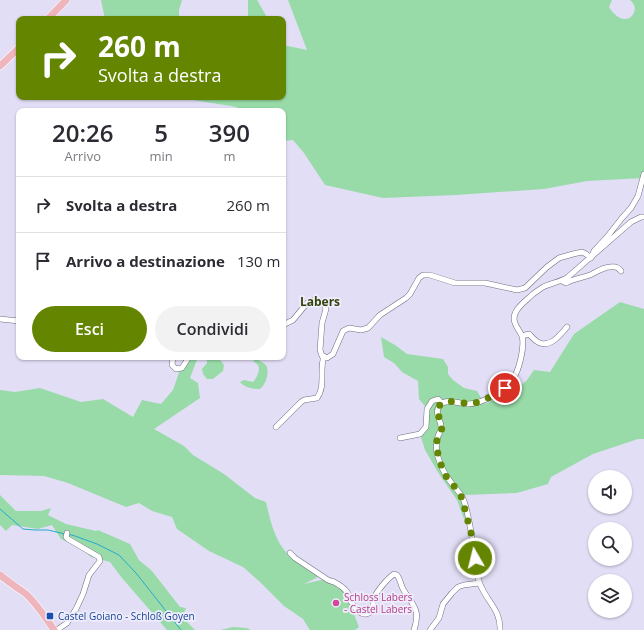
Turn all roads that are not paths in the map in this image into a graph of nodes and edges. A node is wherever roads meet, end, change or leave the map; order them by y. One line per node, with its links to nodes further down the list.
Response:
1 (66, 0): 2 (main road)
2 (51, 16)
3 (16, 51): 4 (main road)
4 (0, 66)
5 (644, 174): 7 (street)
6 (644, 217): 7 (street)
7 (591, 258): 9 (street); 15 (street)
8 (621, 272): 9 (street)
9 (562, 281): 14 (street)
10 (0, 319): 11 (street)
11 (16, 321)
12 (286, 324): 15 (street)
13 (567, 327): 14 (street)
14 (522, 336): 18 (street)
15 (324, 356): 19 (street)
16 (173, 360): 17 (street)
17 (186, 360)
18 (442, 403): 20 (street); 24 (street)
19 (276, 427)
20 (400, 438)
21 (66, 534): 27 (street)
22 (290, 553): 28 (street)
23 (0, 575): 26 (main road)
24 (480, 583): 25 (street); 31 (street)
25 (442, 609): 29 (street); 30 (street)
26 (54, 630)
27 (57, 630)
28 (414, 630)
29 (426, 630)
30 (430, 630)
31 (500, 630)

